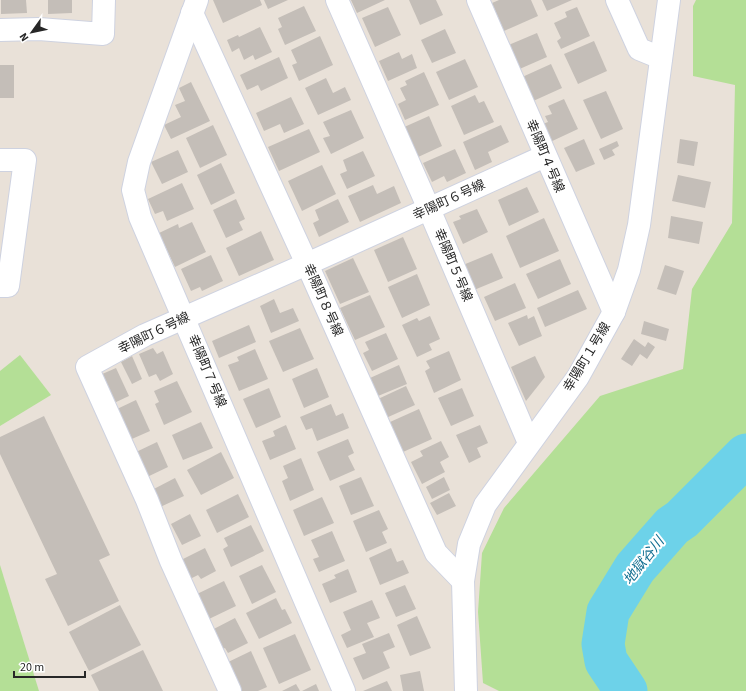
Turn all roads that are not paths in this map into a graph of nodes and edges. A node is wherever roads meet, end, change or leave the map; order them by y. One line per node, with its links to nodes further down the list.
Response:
1 (104, 0): 7 (street)
2 (337, 0): 11 (street, 幸陽町５号線)
3 (478, 0): 9 (street, 幸陽町４号線)
4 (617, 0): 8 (street)
5 (669, 0): 8 (street, 幸陽町１号線)
6 (194, 7): 12 (street, 幸陽町８号線); 15 (street, 幸陽町７号線)
7 (0, 30)
8 (661, 58): 14 (street, 幸陽町１号線)
9 (545, 156): 11 (street, 幸陽町６号線); 14 (street, 幸陽町４号線)
10 (0, 160): 13 (street)
11 (429, 209): 12 (street, 幸陽町６号線); 16 (street, 幸陽町５号線)
12 (307, 264): 15 (street, 幸陽町６号線); 17 (street, 幸陽町８号線)
13 (0, 286)
14 (614, 312): 16 (street, 幸陽町１号線)
15 (184, 317): 18 (street, 幸陽町６号線); 19 (street, 幸陽町７号線)
16 (529, 443): 17 (street, 幸陽町１号線)
17 (463, 581): 20 (street, 幸陽町１号線)
18 (230, 691)
19 (344, 691)
20 (466, 691)

